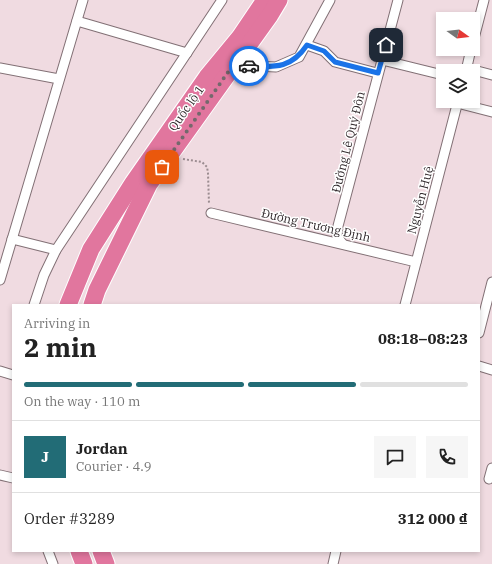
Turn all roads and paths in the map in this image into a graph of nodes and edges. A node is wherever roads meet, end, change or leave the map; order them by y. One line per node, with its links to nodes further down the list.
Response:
1 (83, 0): 9 (street)
2 (222, 0): 11 (street)
3 (265, 0): 32 (highway, Quốc lộ 1)
4 (279, 0): 13 (highway, Quốc lộ 1)
5 (330, 0): 10 (street)
6 (398, 0): 12 (street, Đường Lê Quý Đôn)
7 (484, 0): 8 (street)
8 (480, 15)
9 (77, 21): 11 (street); 19 (street)
10 (307, 45): 13 (street); 15 (street)
11 (187, 53): 27 (street)
12 (382, 60): 15 (street, Đường Lê Quý Đôn); 16 (street)
13 (233, 65): 23 (highway, Quốc lộ 1)
14 (0, 68): 19 (street)
15 (378, 73): 26 (street, Đường Lê Quý Đôn)
16 (436, 73)
17 (480, 73): 18 (street)
18 (492, 75)
19 (59, 79): 25 (street)
20 (455, 108): 28 (street, Nguyễn Huệ)
21 (478, 108): 22 (street)
22 (492, 112)
23 (168, 158): 24 (path); 33 (highway, Quốc lộ 1)
24 (211, 213): 26 (street, Đường Trương Định)
25 (12, 239): 27 (street); 29 (street)
26 (342, 243): 28 (street, Đường Trương Định)
27 (56, 250): 31 (street)
28 (416, 262): 34 (street, Nguyễn Huệ)
29 (0, 280)
30 (492, 282): 35 (street)
31 (34, 304)
32 (68, 304)
33 (92, 304)
34 (405, 304)
35 (480, 329)
36 (480, 366): 37 (street)
37 (492, 370)
38 (0, 371): 39 (street)
39 (12, 375)
40 (492, 468): 43 (street)
41 (0, 475): 42 (street)
42 (12, 478)
43 (489, 479)
44 (48, 552): 48 (street)
45 (79, 552): 49 (highway)
46 (102, 552): 50 (highway)
47 (336, 552): 51 (street)
48 (53, 564)
49 (84, 564)
50 (106, 564)
51 (332, 564)

